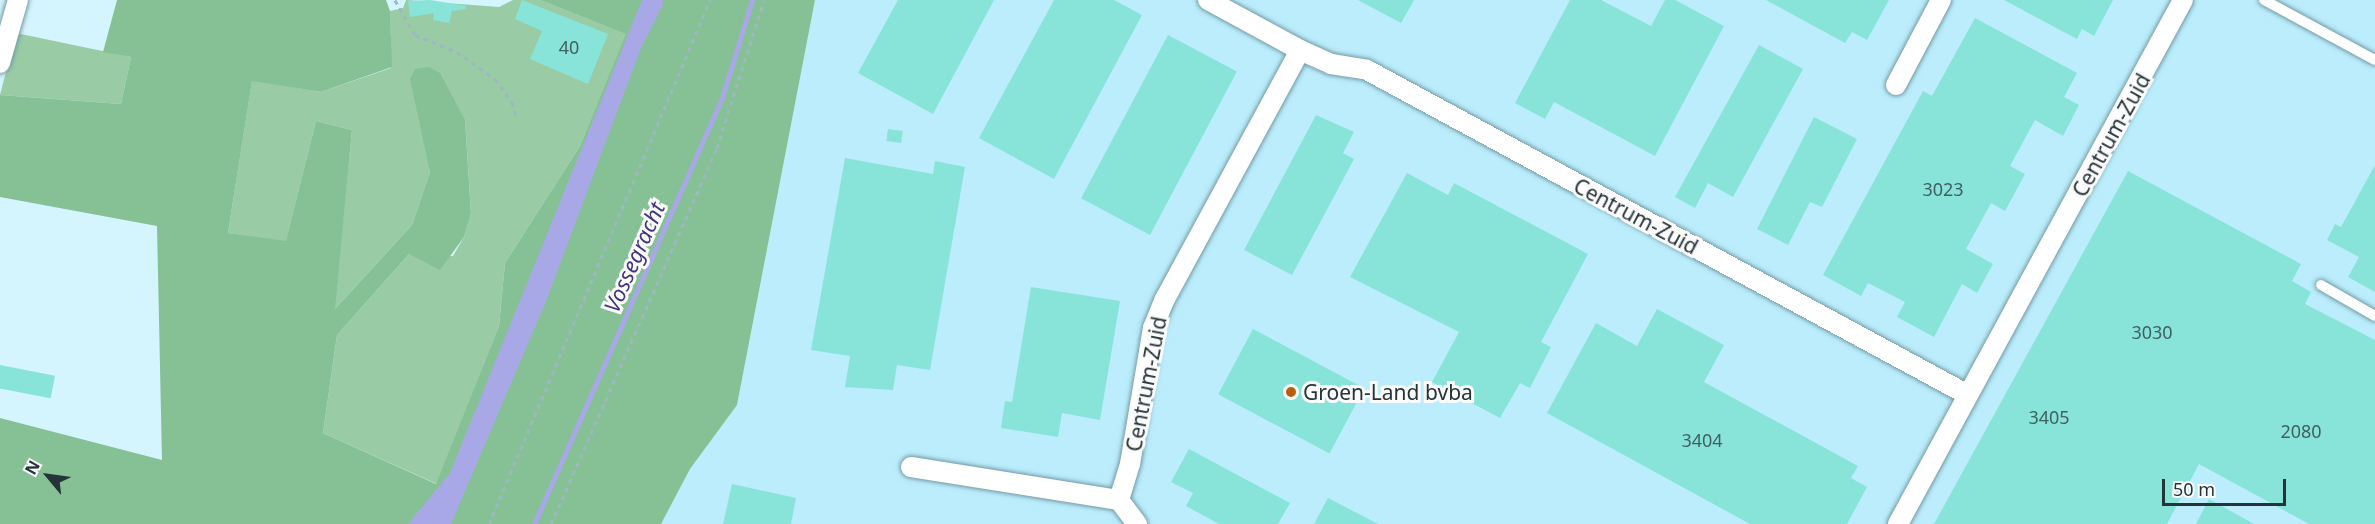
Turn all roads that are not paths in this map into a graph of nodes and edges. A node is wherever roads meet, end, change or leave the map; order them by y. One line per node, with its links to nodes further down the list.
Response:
1 (18, 0): 8 (street)
2 (1208, 0): 6 (street, Centrum-Zuid)
3 (1941, 0): 9 (street)
4 (2183, 0): 12 (street, Centrum-Zuid)
5 (2264, 0): 7 (lane)
6 (1300, 50): 12 (street, Centrum-Zuid); 14 (street, Centrum-Zuid)
7 (2375, 60)
8 (0, 63)
9 (1896, 85)
10 (2320, 285): 11 (lane)
11 (2375, 316)
12 (1968, 395): 16 (street, Centrum-Zuid)
13 (911, 468): 14 (street)
14 (1119, 500): 15 (street)
15 (1137, 524)
16 (1898, 524)

